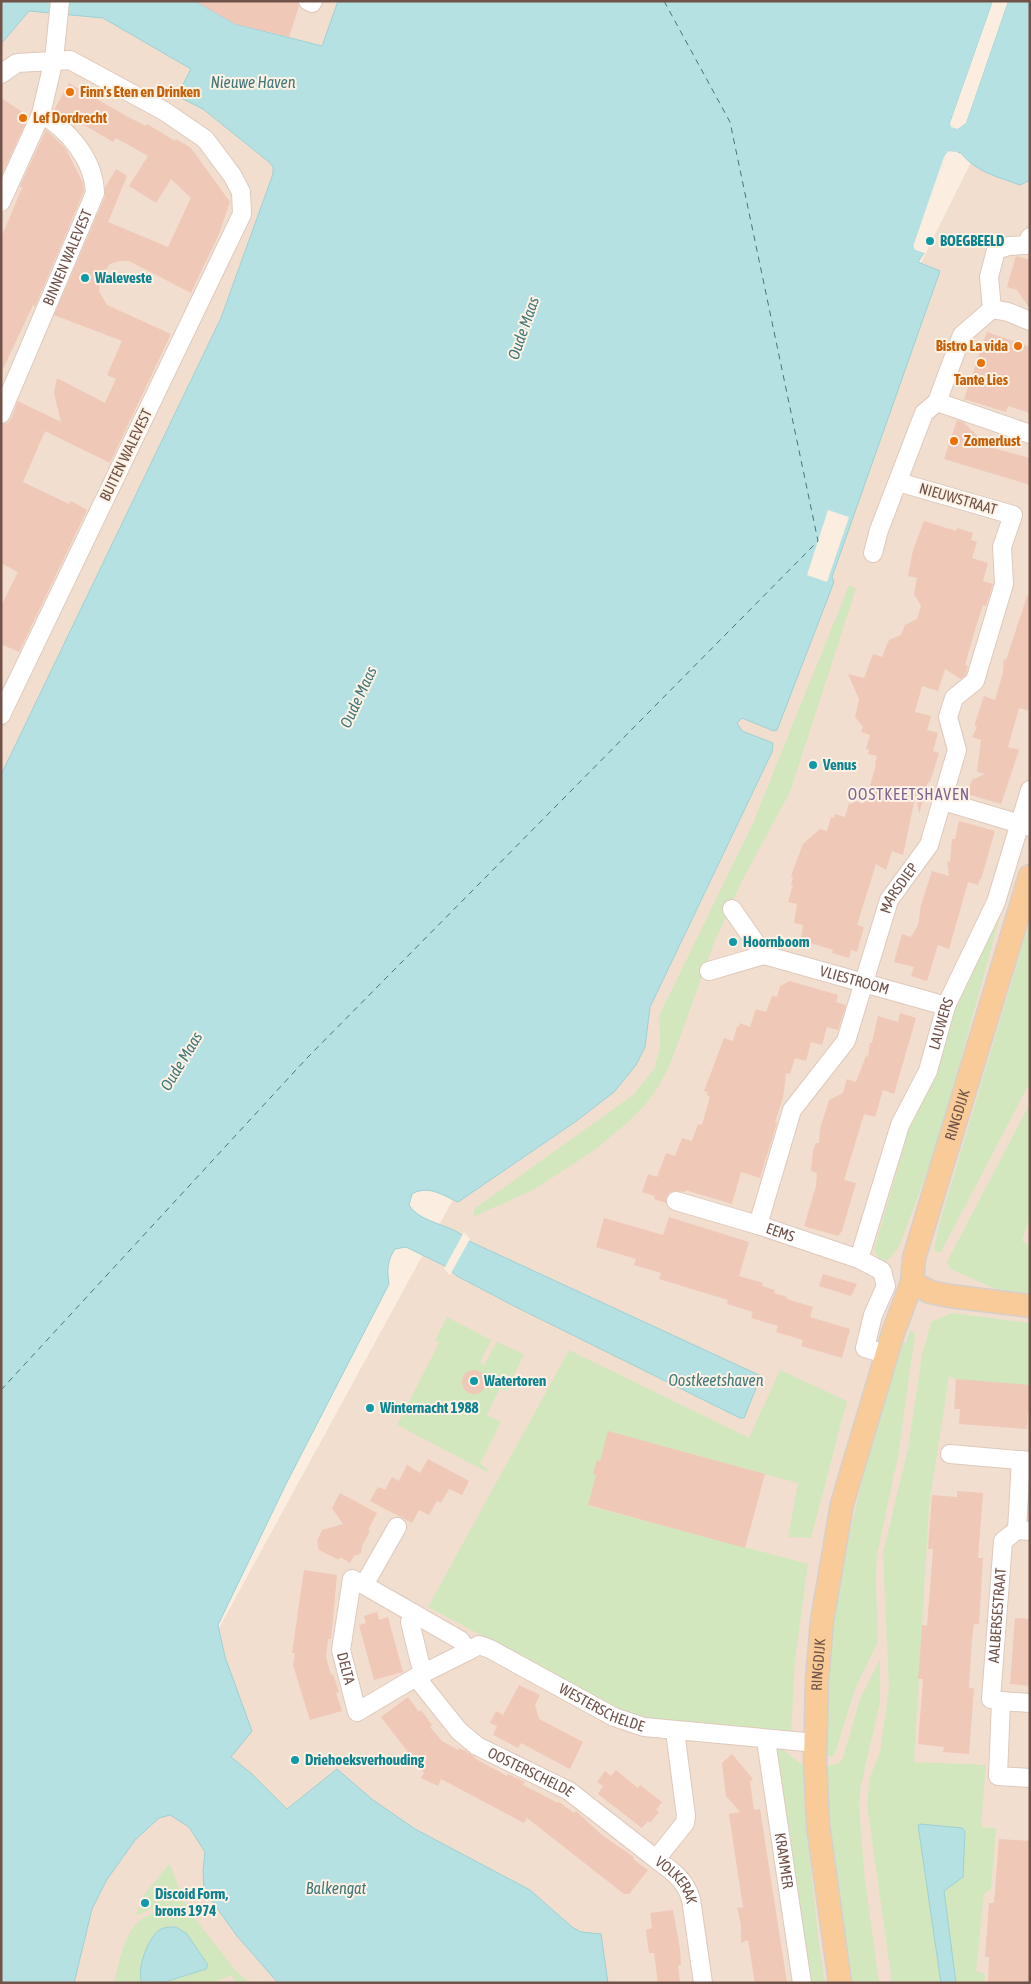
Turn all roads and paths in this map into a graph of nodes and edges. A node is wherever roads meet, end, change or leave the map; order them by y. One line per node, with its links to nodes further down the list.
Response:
1 (59, 8): 2 (street)
2 (54, 59): 3 (street); 4 (street); 15 (street, BUITEN WALEVEST)
3 (1, 74)
4 (41, 114): 5 (street); 10 (street, BINNEN WALEVEST)
5 (1, 202)
6 (1030, 237): 7 (street)
7 (992, 309): 8 (street); 9 (street)
8 (1030, 321)
9 (937, 402): 11 (street); 12 (street)
10 (1, 414)
11 (1030, 434)
12 (898, 482): 13 (street, NIEUWSTRAAT); 14 (street)
13 (1002, 547): 17 (street, MARSDIEP)
14 (873, 552)
15 (1, 715)
16 (1030, 790): 18 (street, LAUWERS)
17 (943, 801): 18 (street); 23 (street, MARSDIEP)
18 (1025, 826): 24 (street, LAUWERS)
19 (1030, 876): 28 (main road, RINGDIJK)
20 (732, 909): 21 (street)
21 (764, 955): 22 (street); 23 (street, VLIESTROOM)
22 (709, 971)
23 (864, 984): 24 (street, VLIESTROOM); 26 (street, MARSDIEP)
24 (946, 1006): 27 (street, LAUWERS)
25 (676, 1201): 26 (street, EEMS)
26 (758, 1225): 27 (street, EEMS)
27 (859, 1259): 30 (street, EEMS)
28 (912, 1282): 29 (main road); 30 (main road, RINGDIJK)
29 (1030, 1306)
30 (886, 1354): 43 (main road, RINGDIJK)
31 (950, 1454): 32 (street, AALBERSESTRAAT)
32 (1025, 1460): 34 (street, AALBERSESTRAAT)
33 (397, 1526): 35 (street)
34 (1023, 1531): 39 (street, AALBERSESTRAAT)
35 (364, 1585): 36 (street); 38 (street, DELTA)
36 (413, 1613): 37 (street); 38 (street)
37 (468, 1651): 38 (street, DELTA); 41 (street, WESTERSCHELDE)
38 (418, 1670): 45 (street, OOSTERSCHELDE)
39 (1001, 1701): 40 (street); 44 (street)
40 (1030, 1703)
41 (675, 1731): 42 (street, WESTERSCHELDE); 45 (street, VOLKERAK)
42 (766, 1740): 43 (street, WESTERSCHELDE); 47 (street, KRAMMER)
43 (816, 1743): 48 (main road, RINGDIJK)
44 (1030, 1778)
45 (656, 1858): 46 (street, VOLKERAK)
46 (703, 1983)
47 (802, 1983)
48 (840, 1983)

